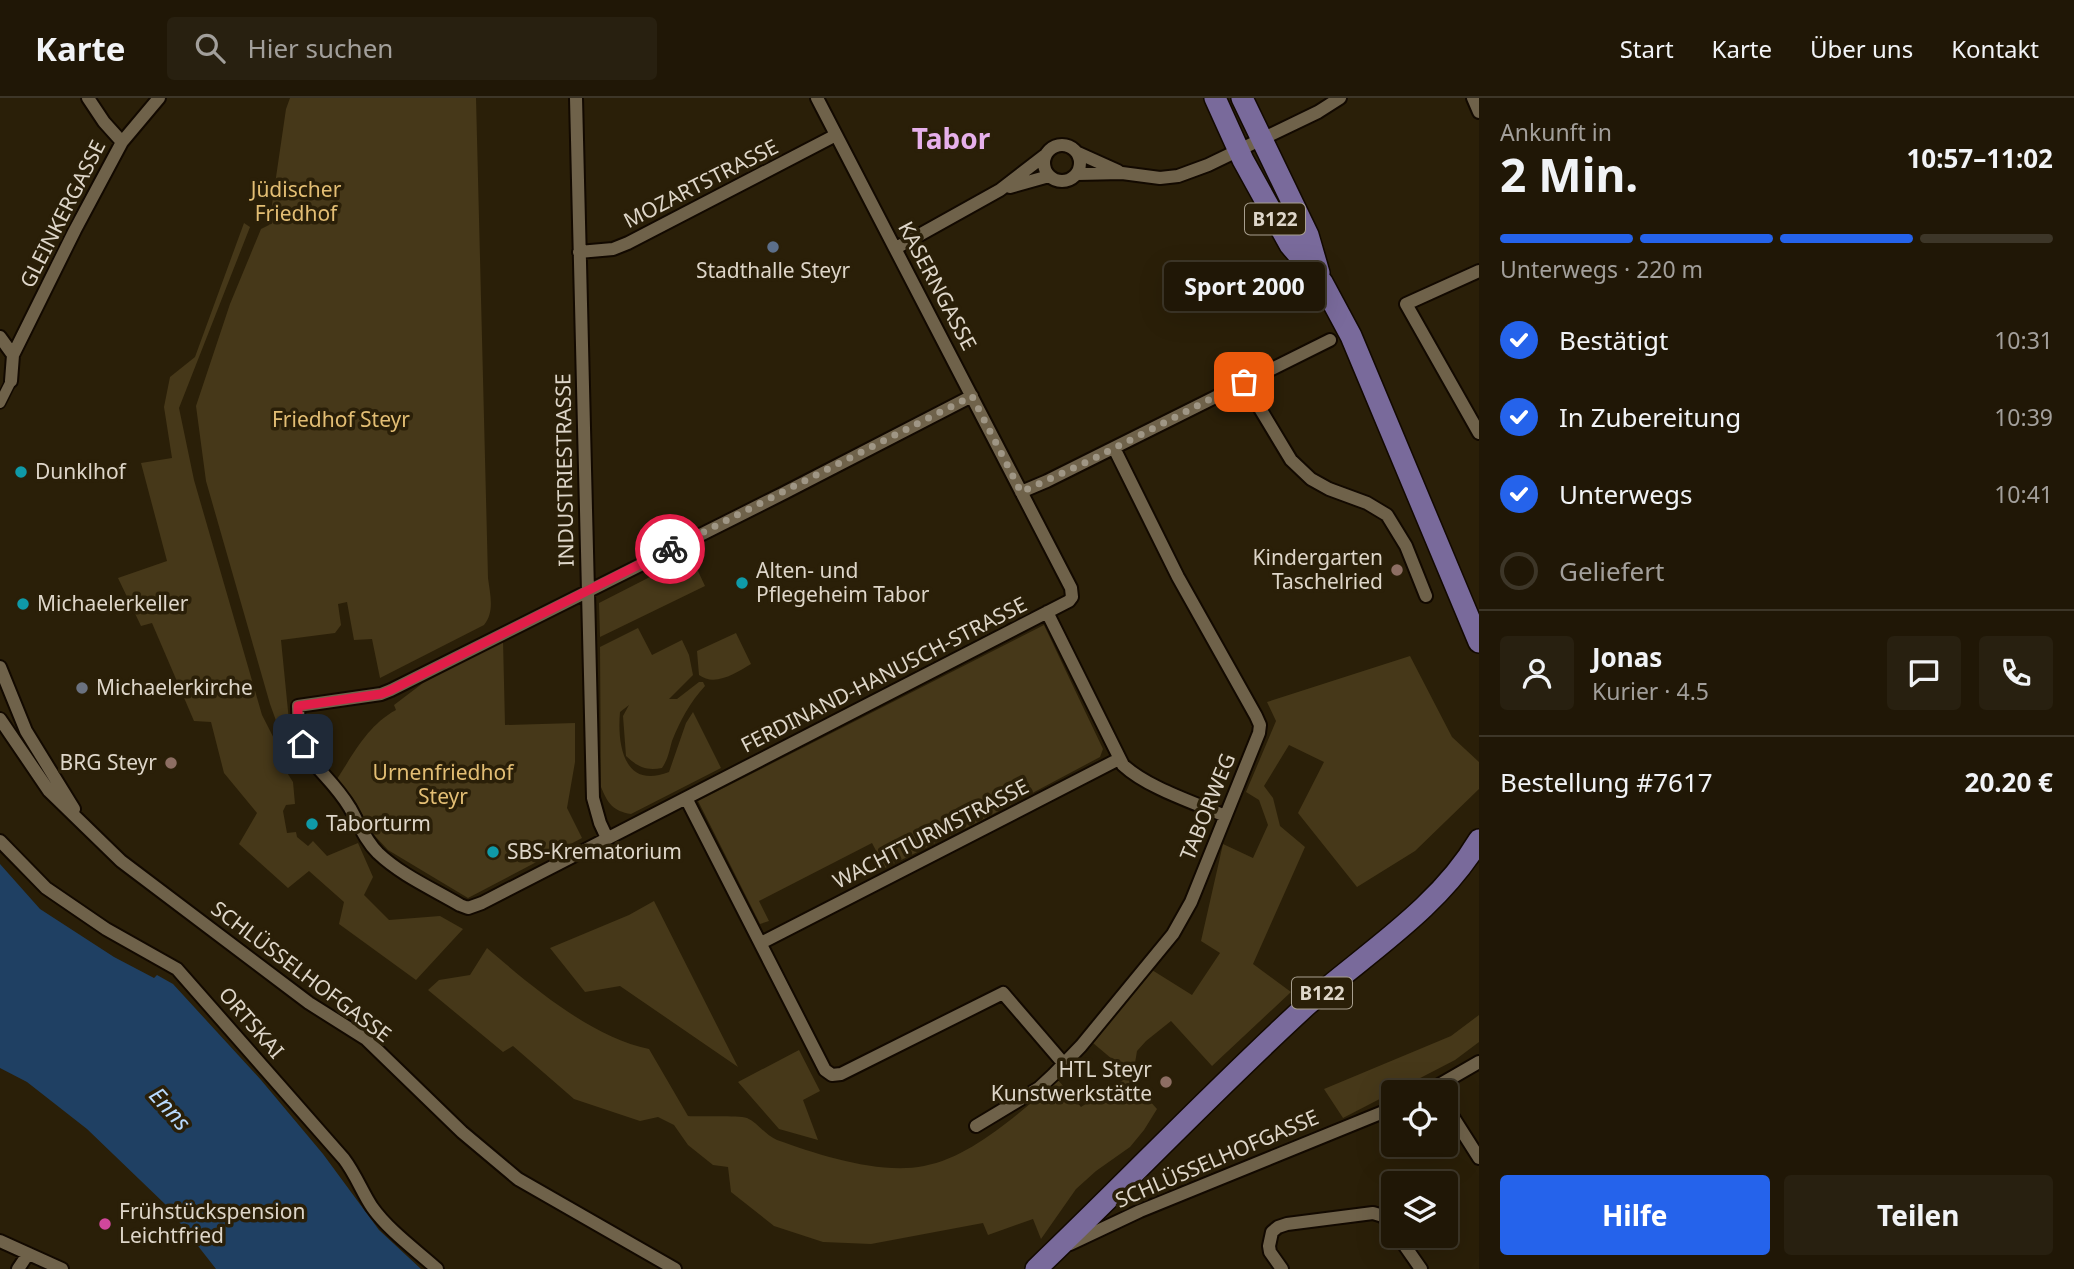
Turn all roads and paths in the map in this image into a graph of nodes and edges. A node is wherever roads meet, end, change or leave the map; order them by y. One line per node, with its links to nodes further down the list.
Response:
1 (88, 98): 12 (street)
2 (159, 98): 12 (street, GLEINKERGASSE)
3 (576, 98): 21 (street, INDUSTRIESTRASSE)
4 (817, 98): 10 (street, KASERNGASSE)
5 (1215, 98): 13 (main road, B122)
6 (1242, 98): 11 (main road, B122)
7 (1340, 98): 11 (street)
8 (1473, 98): 9 (street)
9 (1479, 112)
10 (836, 135): 20 (street, KASERNGASSE); 21 (street, MOZARTSTRASSE)
11 (1261, 139): 13 (street); 23 (main road, B122)
12 (122, 142): 26 (street, GLEINKERGASSE)
13 (1238, 150): 16 (street); 23 (main road, B122)
14 (1078, 153): 15 (street); 16 (street); 17 (street)
15 (1044, 156): 18 (street); 19 (street)
16 (1122, 173): 17 (street)
17 (1077, 174): 18 (street)
18 (1049, 176): 19 (street)
19 (1000, 190): 20 (street)
20 (896, 248): 29 (street, KASERNGASSE)
21 (579, 252): 34 (street, INDUSTRIESTRASSE)
22 (1479, 271): 31 (street)
23 (1322, 282): 37 (main road, B122)
24 (0, 337): 26 (street)
25 (1330, 340): 28 (street)
26 (13, 355): 27 (street)
27 (11, 381): 30 (street)
28 (1244, 382): 32 (street); 35 (street)
29 (972, 396): 33 (street, KASERNGASSE); 34 (street)
30 (0, 403)
31 (1479, 433)
32 (1114, 449): 33 (street); 42 (street, TABORWEG)
33 (1021, 492): 36 (street, FERDINAND-HANUSCH-STRASSE)
34 (588, 590): 44 (street, INDUSTRIESTRASSE); 44 (street, FERDINAND-HANUSCH-STRASSE)
35 (1426, 596)
36 (1047, 612): 40 (street); 41 (street, FERDINAND-HANUSCH-STRASSE)
37 (1479, 642)
38 (0, 667): 43 (street)
39 (0, 721): 43 (street, SCHLÜSSELHOFGASSE)
40 (1119, 759): 42 (street); 47 (street, WACHTTURMSTRASSE)
41 (687, 798): 44 (street, FERDINAND-HANUSCH-STRASSE); 47 (street)
42 (1225, 816): 49 (street, TABORWEG)
43 (90, 833): 63 (street, SCHLÜSSELHOFGASSE)
44 (607, 838)
45 (1479, 840): 58 (main road, B122)
46 (0, 841): 62 (street, ORTSKAI)
47 (761, 943): 49 (street)
48 (1479, 1062): 50 (street)
49 (1064, 1064): 53 (street, TABORWEG)
50 (1450, 1080)
51 (1381, 1113): 58 (street, SCHLÜSSELHOFGASSE)
52 (1458, 1125): 54 (street)
53 (976, 1126)
54 (1479, 1158)
55 (1381, 1215): 65 (street)
56 (0, 1241): 59 (street)
57 (1406, 1248): 66 (street)
58 (1057, 1250): 64 (main road, B122)
59 (28, 1254): 60 (street); 61 (street)
60 (18, 1269)
61 (62, 1269)
62 (437, 1269)
63 (675, 1269)
64 (1036, 1269)
65 (1282, 1269)
66 (1421, 1269)

